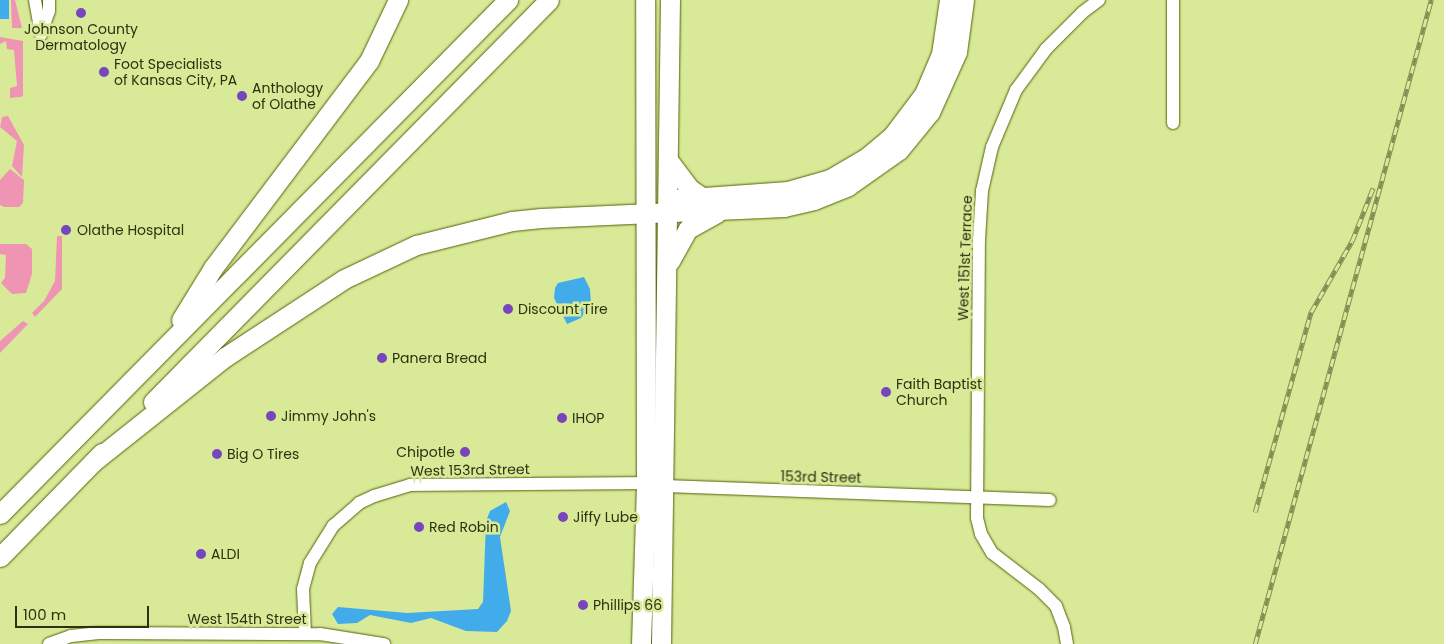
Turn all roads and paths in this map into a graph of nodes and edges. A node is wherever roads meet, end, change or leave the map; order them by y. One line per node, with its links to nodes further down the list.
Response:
1 (35, 0): 2 (street)
2 (49, 0)
3 (398, 0): 19 (highway)
4 (508, 0): 19 (highway)
5 (549, 0): 20 (highway)
6 (645, 0): 16 (highway)
7 (670, 0): 13 (highway)
8 (949, 0): 14 (highway)
9 (964, 0): 17 (highway)
10 (1099, 0): 23 (street, West 151st Terrace)
11 (1173, 0): 12 (street)
12 (1173, 123)
13 (668, 160): 14 (highway); 15 (highway)
14 (702, 198): 15 (highway)
15 (669, 205): 16 (highway); 17 (highway); 18 (highway)
16 (646, 212): 20 (highway); 21 (highway)
17 (720, 212): 18 (highway)
18 (668, 264): 22 (highway)
19 (165, 347): 25 (highway)
20 (93, 462): 26 (highway)
21 (646, 483): 27 (street, West 153rd Street); 30 (highway)
22 (664, 486): 23 (street, 153rd Street); 31 (highway)
23 (977, 496): 24 (street); 32 (street, West 151st Terrace)
24 (1050, 500)
25 (0, 514)
26 (0, 557)
27 (304, 634): 28 (street, West 154th Street); 29 (street, West 154th Street)
28 (50, 644)
29 (384, 644)
30 (641, 644)
31 (661, 644)
32 (1067, 644)

